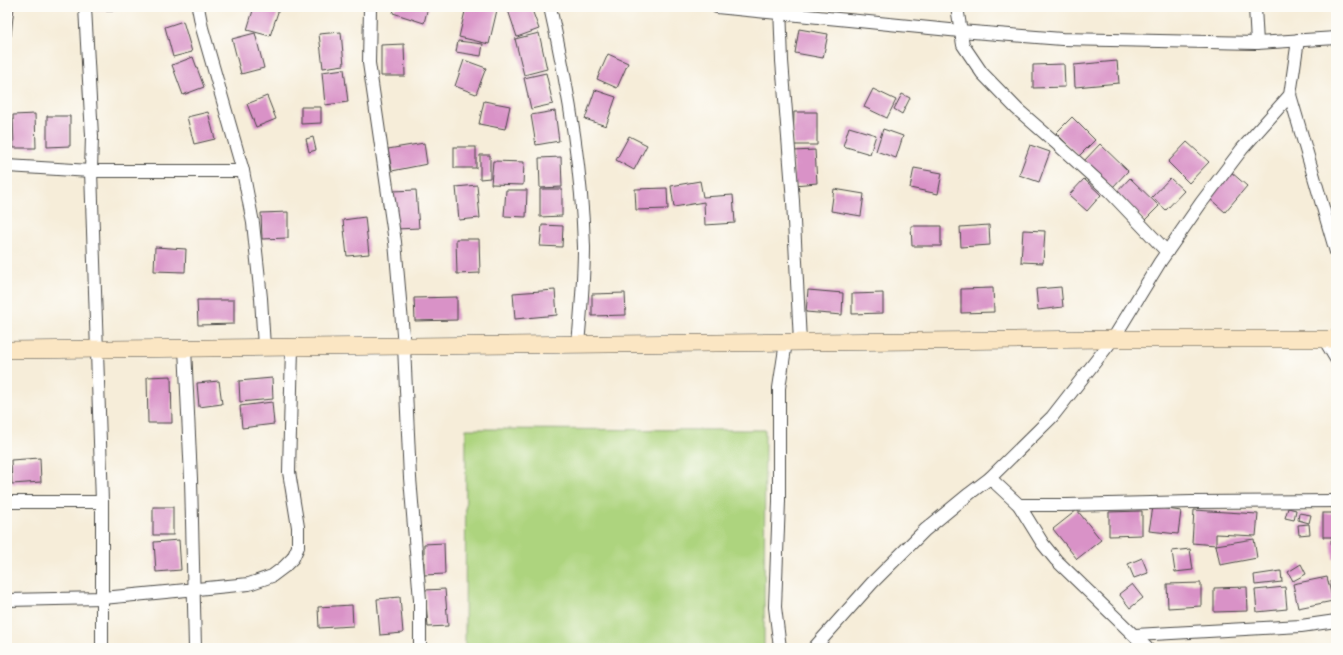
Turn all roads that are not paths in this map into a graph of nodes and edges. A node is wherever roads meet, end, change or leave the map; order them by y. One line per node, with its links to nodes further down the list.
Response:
1 (85, 7): 16 (street)
2 (198, 7): 15 (street)
3 (370, 7): 23 (street)
4 (550, 7): 22 (street)
5 (718, 7): 8 (street)
6 (957, 7): 9 (street)
7 (1255, 7): 12 (street)
8 (781, 10): 9 (street); 21 (street)
9 (960, 31): 12 (street); 17 (street)
10 (1336, 38): 11 (street)
11 (1298, 40): 12 (street); 13 (street)
12 (1257, 42)
13 (1290, 95): 17 (street); 18 (street)
14 (7, 166): 16 (street)
15 (243, 171): 16 (street); 24 (street)
16 (91, 172): 26 (street)
17 (1166, 252): 19 (street)
18 (1336, 252)
19 (1113, 339): 20 (main road); 21 (main road); 30 (street)
20 (1330, 339): 29 (street)
21 (792, 342): 22 (main road); 43 (street)
22 (578, 344): 23 (main road)
23 (404, 346): 25 (main road); 42 (street)
24 (264, 347): 25 (main road); 27 (main road)
25 (292, 347): 35 (street)
26 (96, 348): 27 (main road); 28 (main road); 32 (street)
27 (186, 348): 35 (street)
28 (7, 350)
29 (1336, 359)
30 (990, 478): 34 (street); 44 (street)
31 (7, 502): 32 (street)
32 (102, 502): 36 (street)
33 (1336, 502): 34 (street)
34 (1019, 506): 39 (street)
35 (194, 589): 36 (street); 41 (street)
36 (103, 598): 37 (street); 40 (street)
37 (7, 600)
38 (1336, 621): 39 (street)
39 (1135, 635): 45 (street)
40 (102, 648)
41 (195, 648)
42 (420, 648)
43 (780, 648)
44 (814, 648)
45 (1147, 648)

